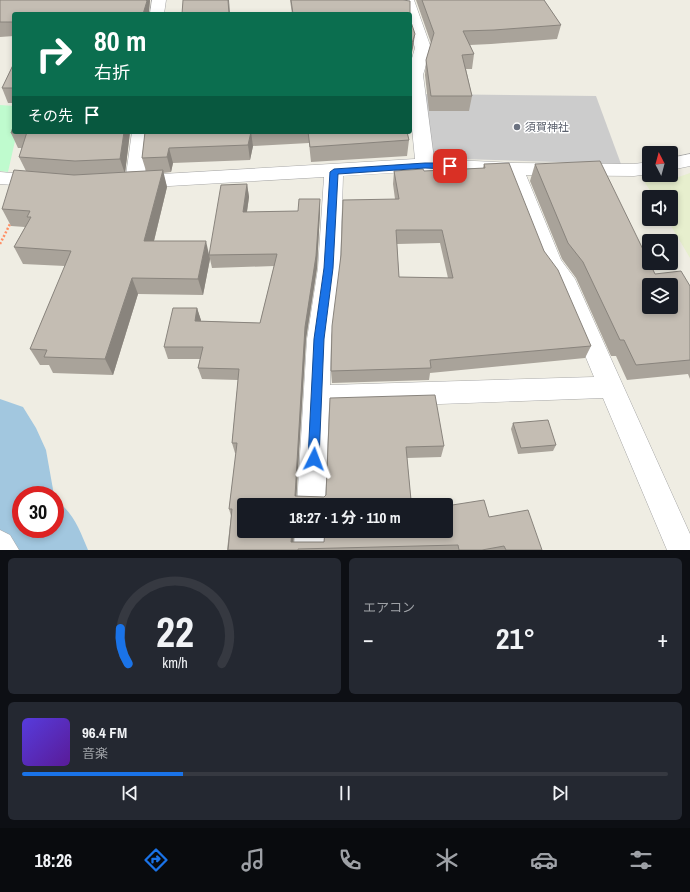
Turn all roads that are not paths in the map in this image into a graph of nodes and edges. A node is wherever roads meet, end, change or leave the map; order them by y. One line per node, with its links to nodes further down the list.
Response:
1 (159, 0): 3 (street)
2 (407, 0): 4 (street)
3 (157, 12)
4 (411, 12)
5 (412, 15): 9 (street)
6 (140, 134): 12 (street)
7 (690, 160): 8 (street)
8 (678, 163)
9 (425, 165): 10 (street); 12 (street)
10 (514, 169): 11 (street); 15 (street)
11 (642, 169)
12 (334, 172): 16 (street)
13 (0, 178): 14 (street)
14 (57, 182)
15 (610, 387): 16 (street); 22 (street)
16 (317, 397): 17 (street)
17 (311, 498)
18 (310, 538): 21 (street)
19 (0, 545): 20 (street)
20 (4, 550)
21 (309, 550)
22 (682, 550)

